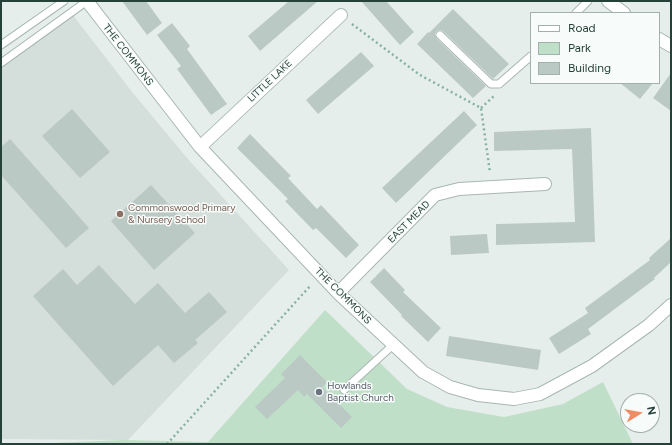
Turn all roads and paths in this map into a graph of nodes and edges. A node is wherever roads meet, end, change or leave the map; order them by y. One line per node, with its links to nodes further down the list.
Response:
1 (64, 1): 10 (lane)
2 (87, 1): 13 (lane); 14 (street, THE COMMONS)
3 (588, 1): 5 (lane)
4 (608, 1): 6 (street)
5 (577, 12)
6 (623, 12)
7 (341, 16): 14 (street, LITTLE LAKE); 16 (path)
8 (440, 35): 12 (lane)
9 (660, 39): 11 (street)
10 (1, 45)
11 (671, 46)
12 (530, 57)
13 (1, 63)
14 (200, 147): 17 (street, THE COMMONS)
15 (545, 184): 16 (street, EAST MEAD)
16 (492, 187): 18 (street, EAST MEAD)
17 (321, 275): 18 (street, THE COMMONS); 22 (path)
18 (338, 293): 20 (street, THE COMMONS)
19 (671, 305): 20 (street, THE COMMONS)
20 (393, 345): 21 (lane)
21 (344, 390)
22 (167, 444)

